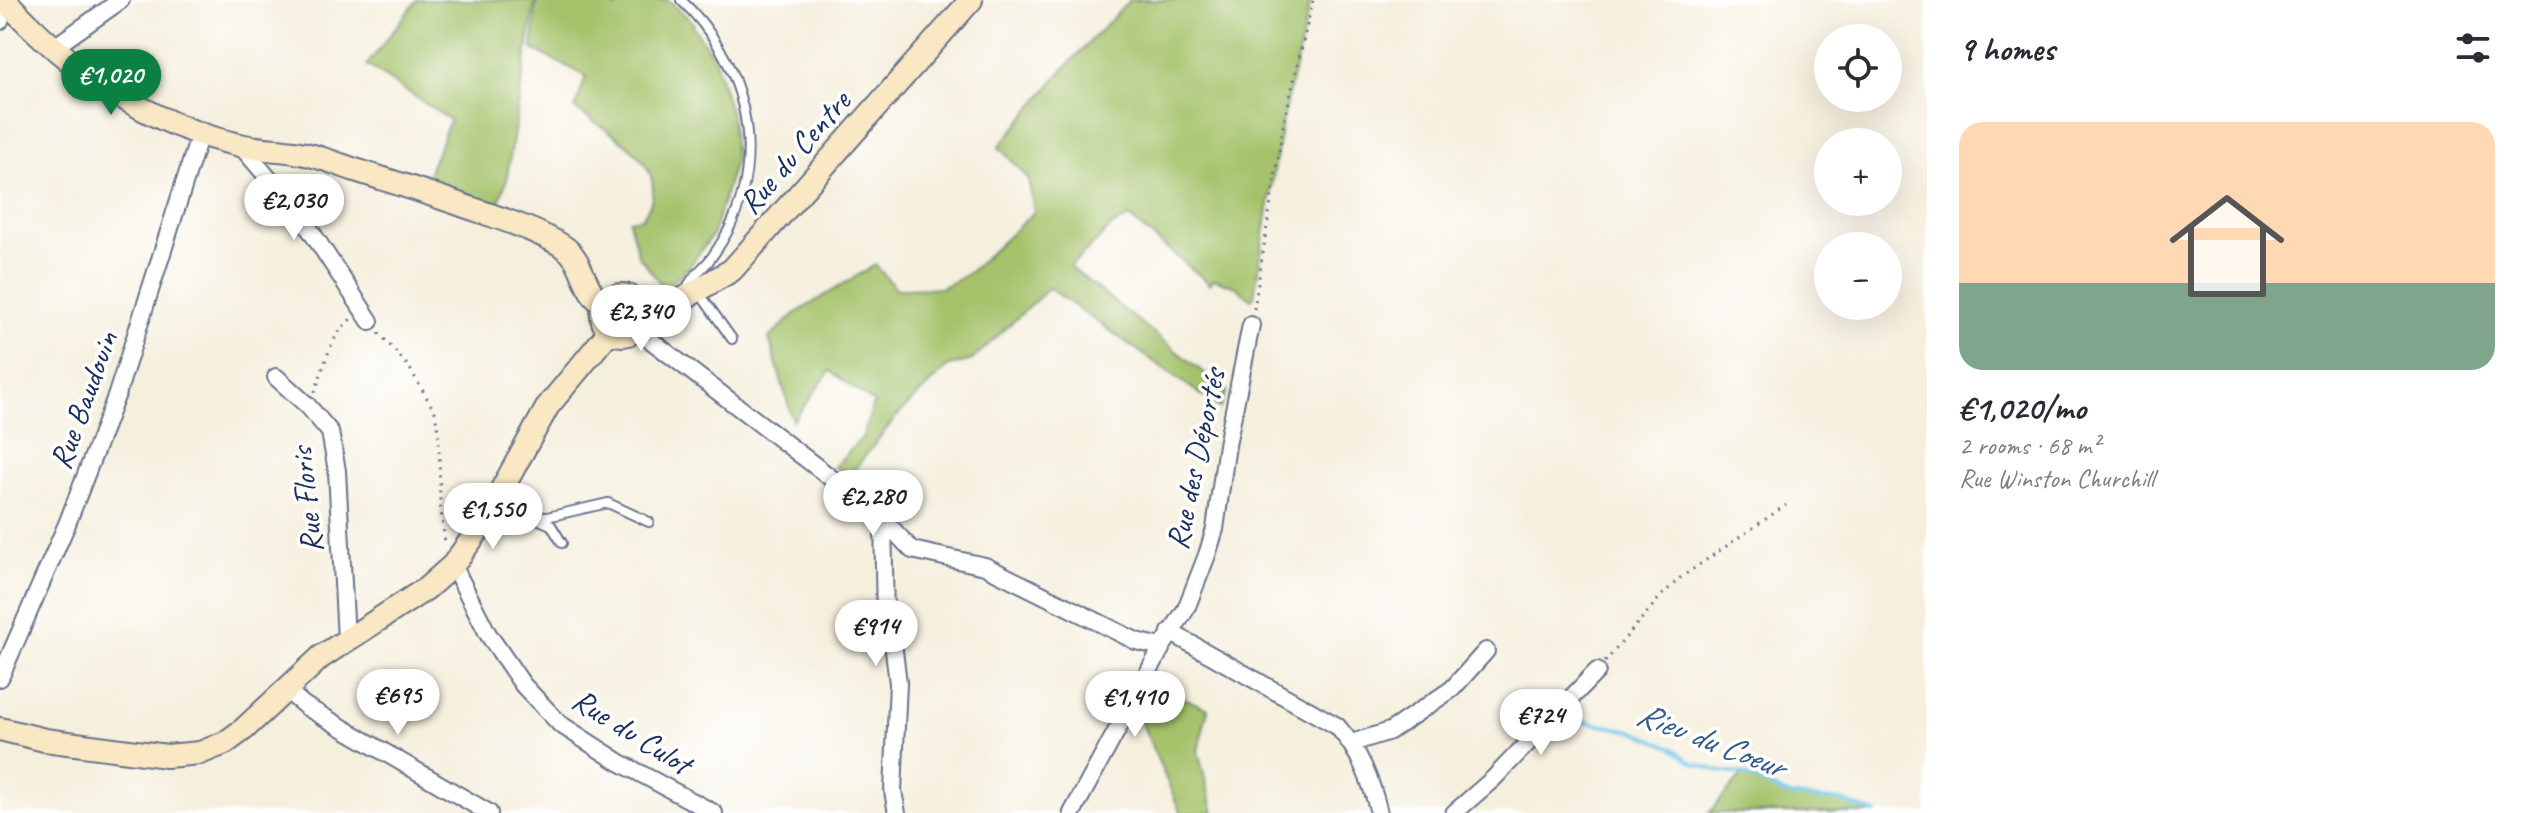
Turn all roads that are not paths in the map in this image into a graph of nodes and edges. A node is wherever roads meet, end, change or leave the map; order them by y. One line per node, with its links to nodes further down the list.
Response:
1 (121, 0): 5 (street)
2 (681, 0): 8 (lane)
3 (971, 0): 8 (street, Rue du Centre)
4 (4, 7): 5 (street)
5 (53, 48): 6 (street)
6 (200, 134): 7 (street); 27 (street, Rue Baudouin)
7 (241, 146): 9 (street); 10 (street)
8 (692, 294): 11 (street, Rue du Centre); 14 (lane)
9 (605, 305): 11 (street); 13 (street)
10 (366, 316)
11 (639, 321): 13 (street); 18 (street)
12 (1251, 325): 22 (street, Rue des Déportés)
13 (610, 331): 16 (street)
14 (732, 339)
15 (276, 377): 23 (street, Rue Floris)
16 (497, 497): 17 (lane); 21 (street)
17 (531, 516): 19 (lane); 20 (lane)
18 (883, 520): 24 (street); 33 (street)
19 (649, 522)
20 (562, 543)
21 (453, 565): 23 (street); 32 (street, Rue du Culot)
22 (1170, 632): 24 (street, Rue des Déportés); 30 (street)
23 (346, 639): 28 (street)
24 (1162, 647): 34 (street, Rue des Déportés)
25 (1486, 651): 30 (street)
26 (1597, 671): 36 (street)
27 (0, 678)
28 (285, 689): 29 (street); 31 (street)
29 (0, 729)
30 (1352, 743): 35 (street)
31 (489, 813)
32 (714, 813)
33 (897, 813)
34 (1072, 813)
35 (1379, 813)
36 (1454, 813)

